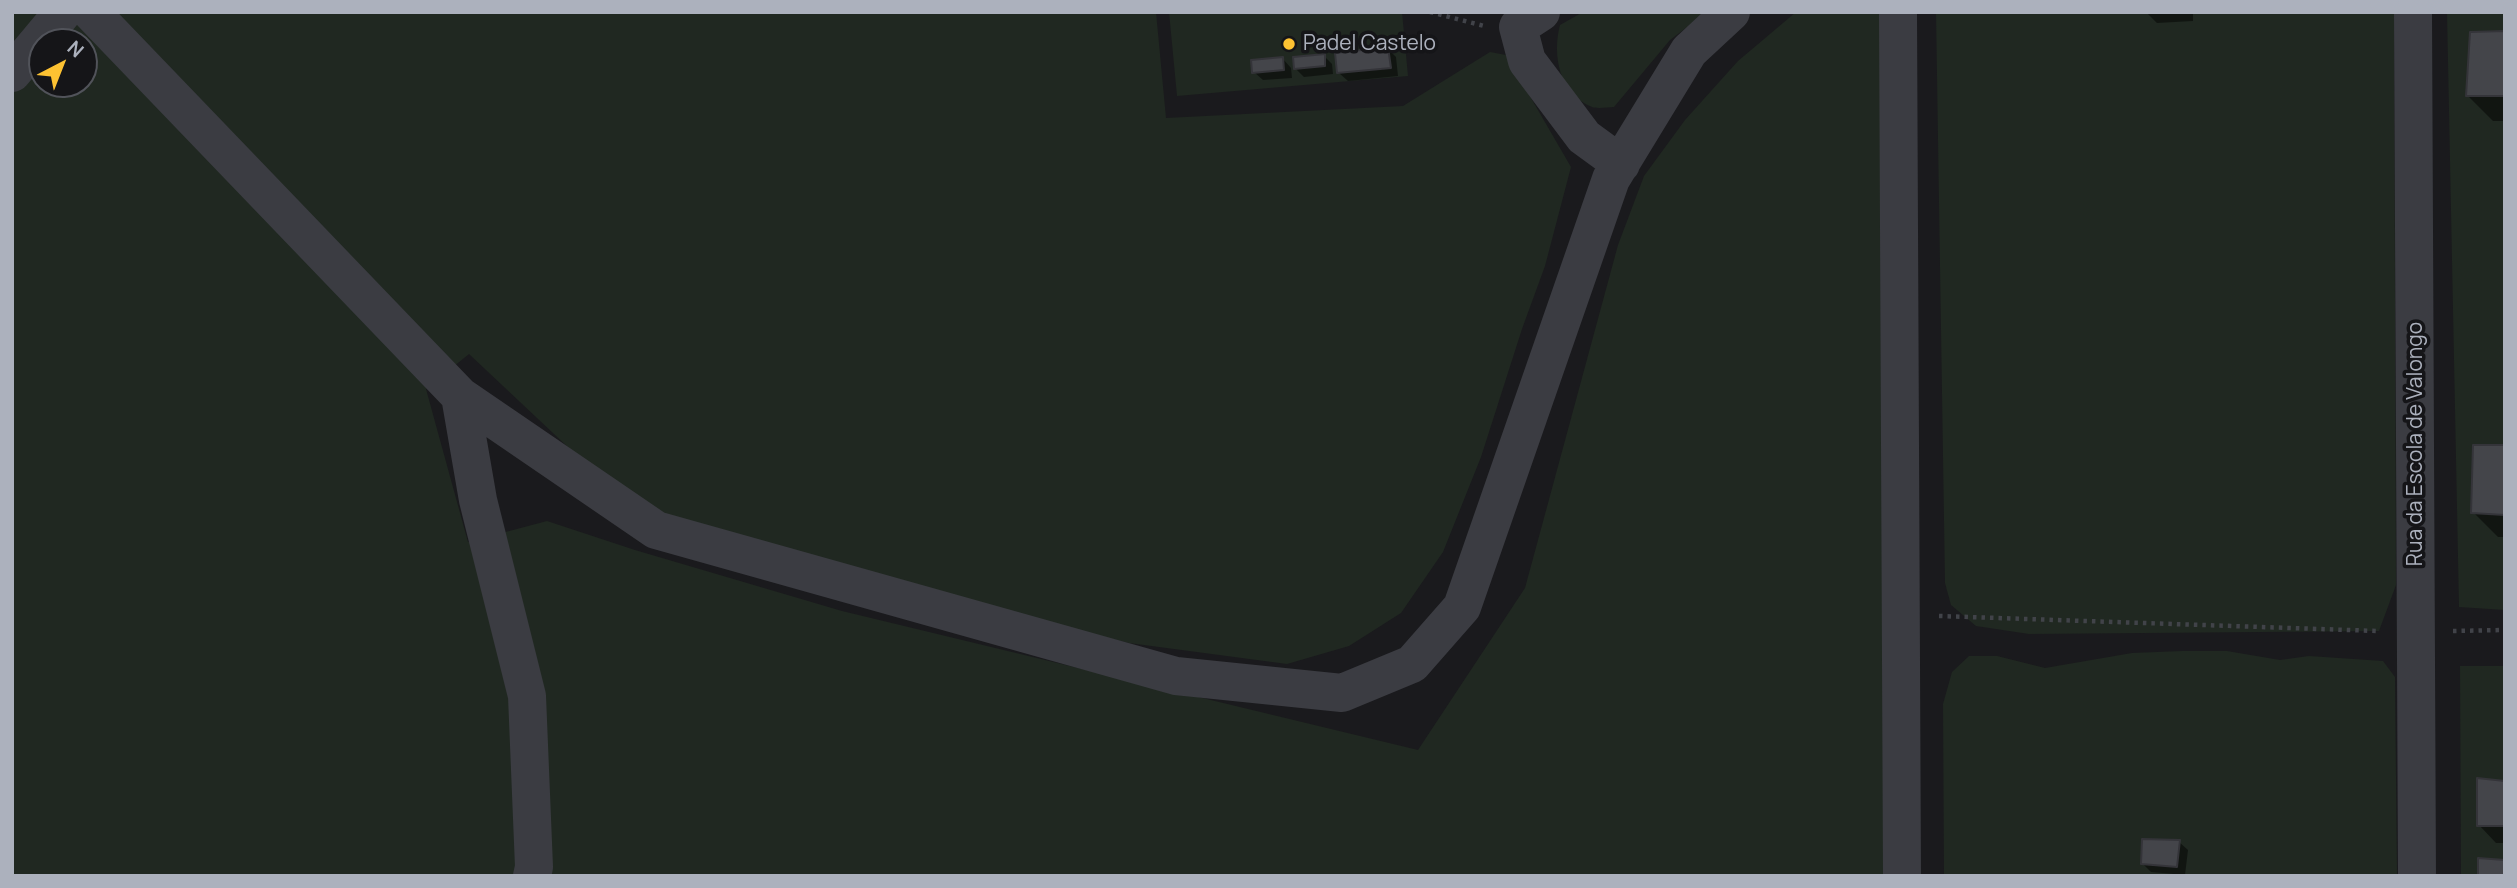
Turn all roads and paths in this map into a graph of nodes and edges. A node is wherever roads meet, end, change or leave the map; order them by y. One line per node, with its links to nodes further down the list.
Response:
1 (63, 12): 8 (street)
2 (91, 12): 10 (street)
3 (1430, 12): 7 (path)
4 (1731, 12): 9 (street)
5 (1898, 12): 11 (street)
6 (2413, 12): 13 (street, Rua da Escola de Valongo)
7 (1531, 24): 9 (street)
8 (12, 73)
9 (1621, 164): 10 (street)
10 (460, 396): 14 (street)
11 (1902, 614): 13 (path); 15 (street)
12 (2505, 630): 13 (path)
13 (2417, 632): 16 (street, Rua da Escola de Valongo)
14 (532, 876)
15 (1902, 876)
16 (2417, 876)

